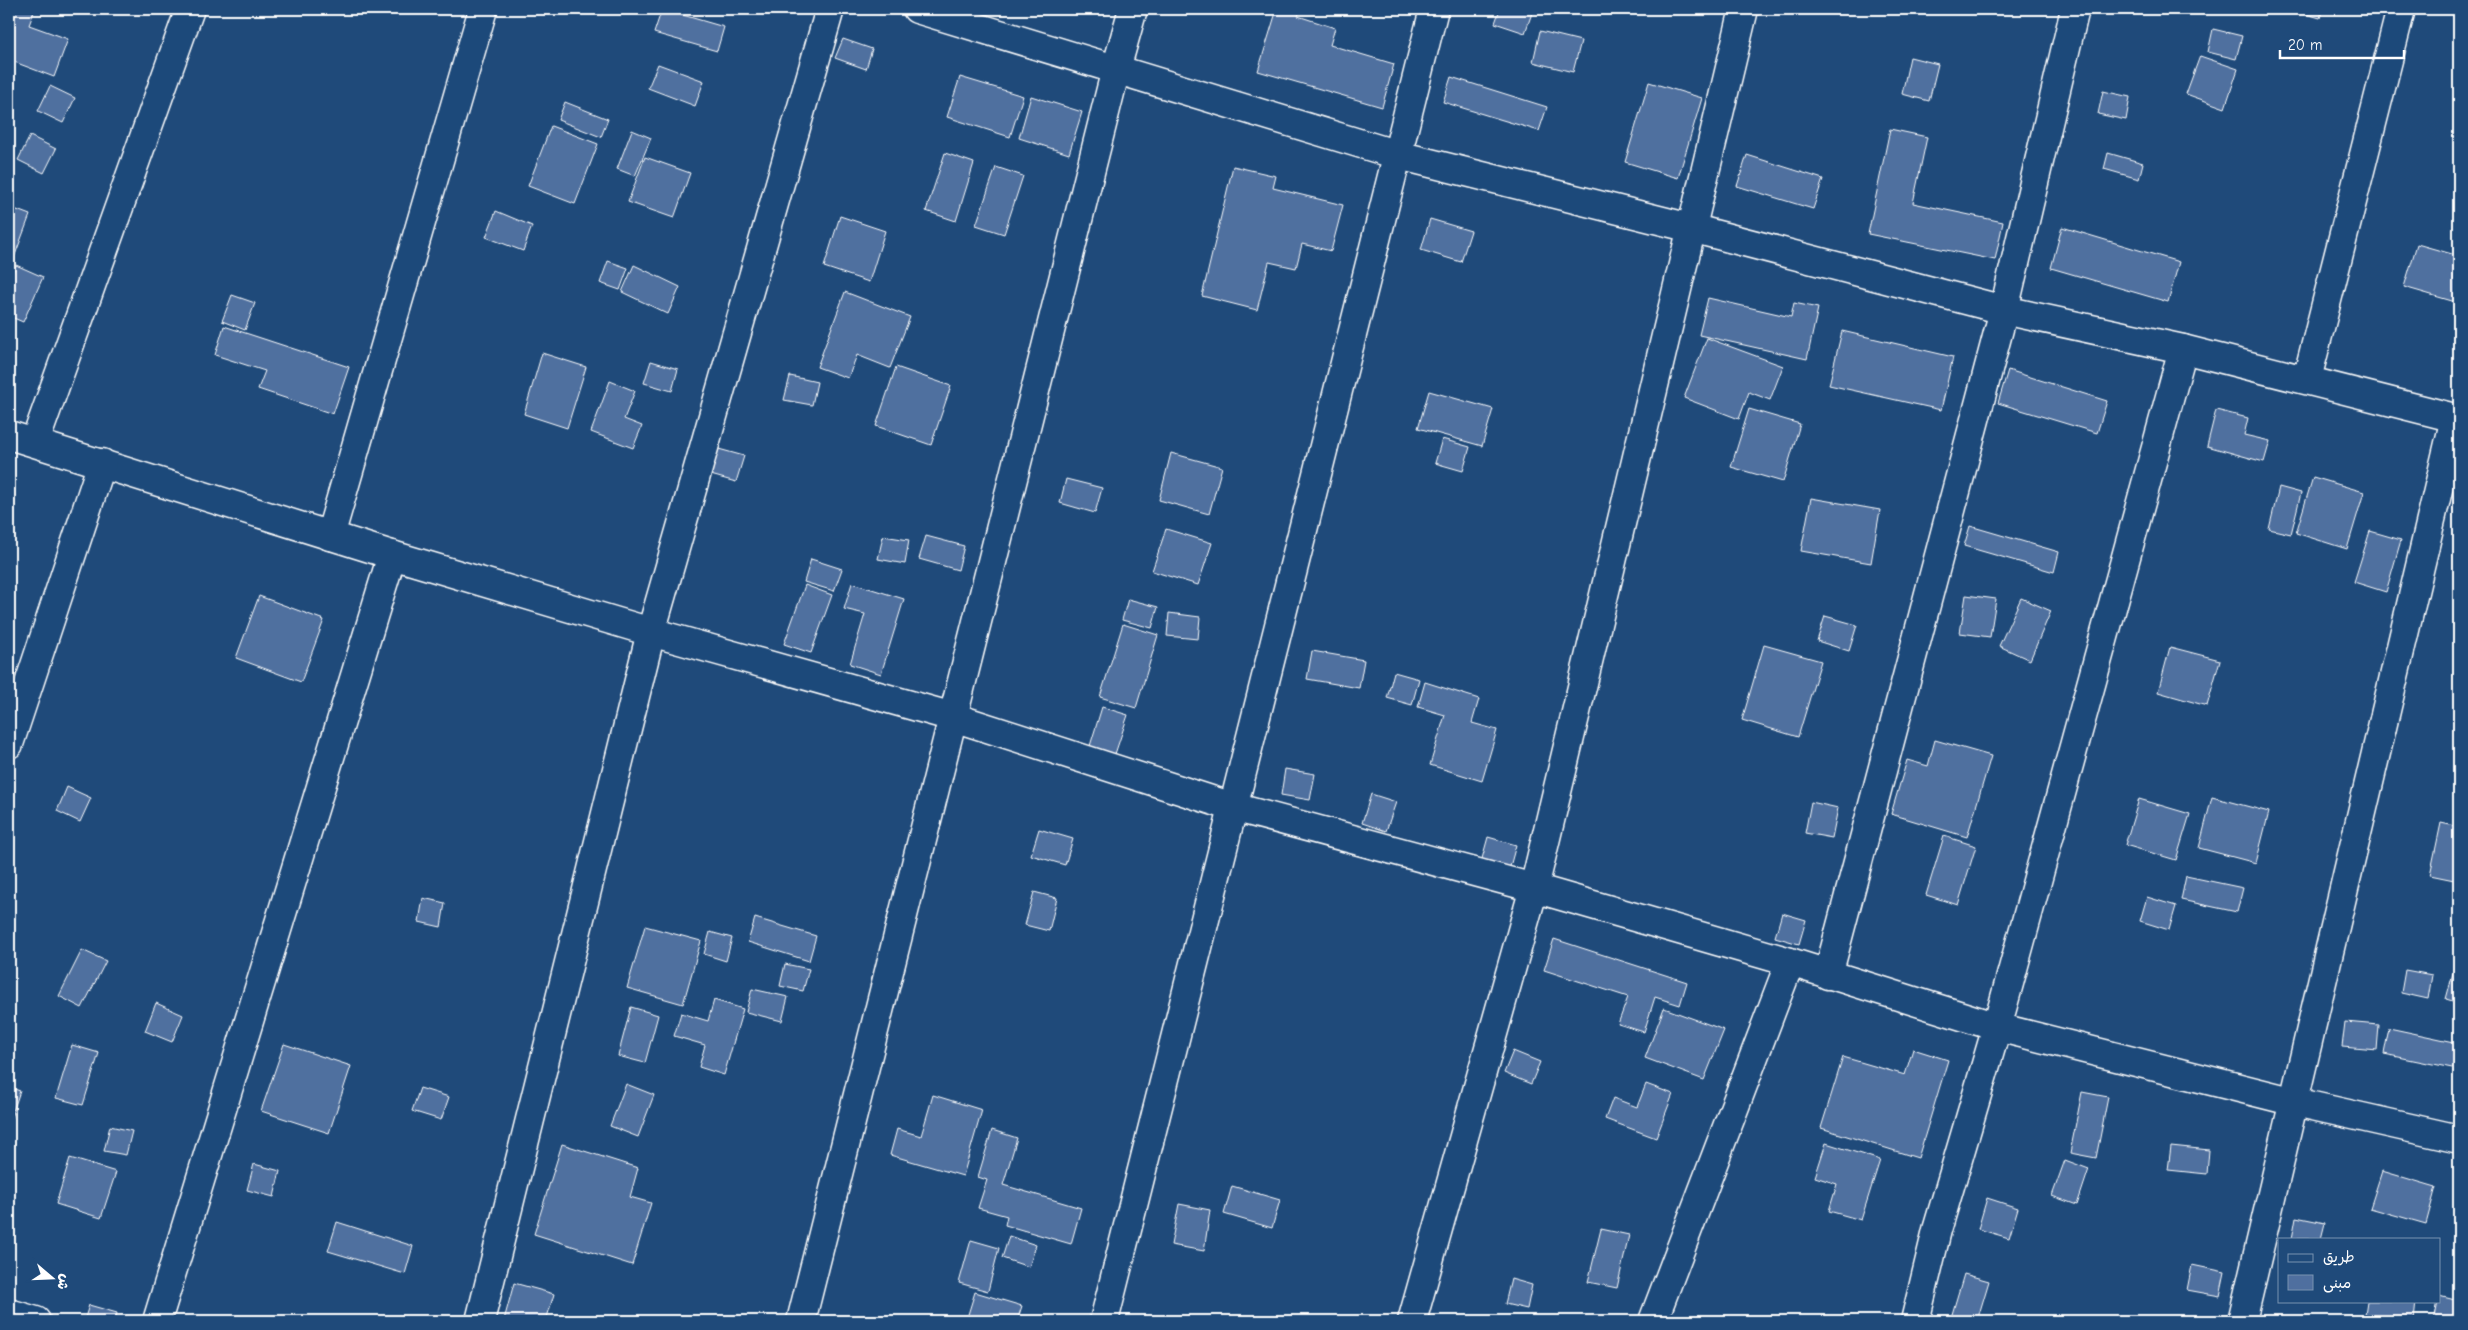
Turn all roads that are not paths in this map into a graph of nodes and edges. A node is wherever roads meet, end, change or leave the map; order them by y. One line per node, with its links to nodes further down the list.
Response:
1 (190, 9): 18 (street)
2 (483, 9): 20 (street)
3 (830, 9): 22 (street)
4 (917, 9): 10 (street)
5 (1133, 9): 10 (street)
6 (1434, 9): 11 (street)
7 (1744, 9): 12 (street)
8 (2075, 9): 13 (street)
9 (2400, 9): 15 (street)
10 (1116, 69): 11 (street); 23 (street)
11 (1398, 155): 12 (street); 25 (street)
12 (1691, 228): 13 (street); 26 (street)
13 (2004, 310): 14 (street); 28 (street)
14 (2183, 349): 15 (street); 29 (street)
15 (2307, 379): 16 (street)
16 (2457, 419): 30 (street)
17 (9, 434): 18 (street)
18 (35, 442): 19 (street)
19 (102, 463): 20 (street); 24 (street)
20 (330, 536): 21 (street)
21 (392, 556): 22 (street); 34 (street)
22 (651, 632): 23 (street); 35 (street)
23 (953, 717): 25 (street); 36 (street)
24 (9, 744)
25 (1233, 807): 26 (street); 37 (street)
26 (1534, 888): 27 (street); 38 (street)
27 (1790, 962): 28 (street); 39 (street)
28 (1828, 975): 29 (street)
29 (1997, 1027): 30 (street); 40 (street)
30 (2295, 1102): 31 (street); 41 (street)
31 (2459, 1138)
32 (9, 1313): 33 (street)
33 (36, 1321)
34 (157, 1321)
35 (480, 1321)
36 (801, 1321)
37 (1104, 1321)
38 (1412, 1321)
39 (1653, 1321)
40 (1915, 1321)
41 (2242, 1321)

